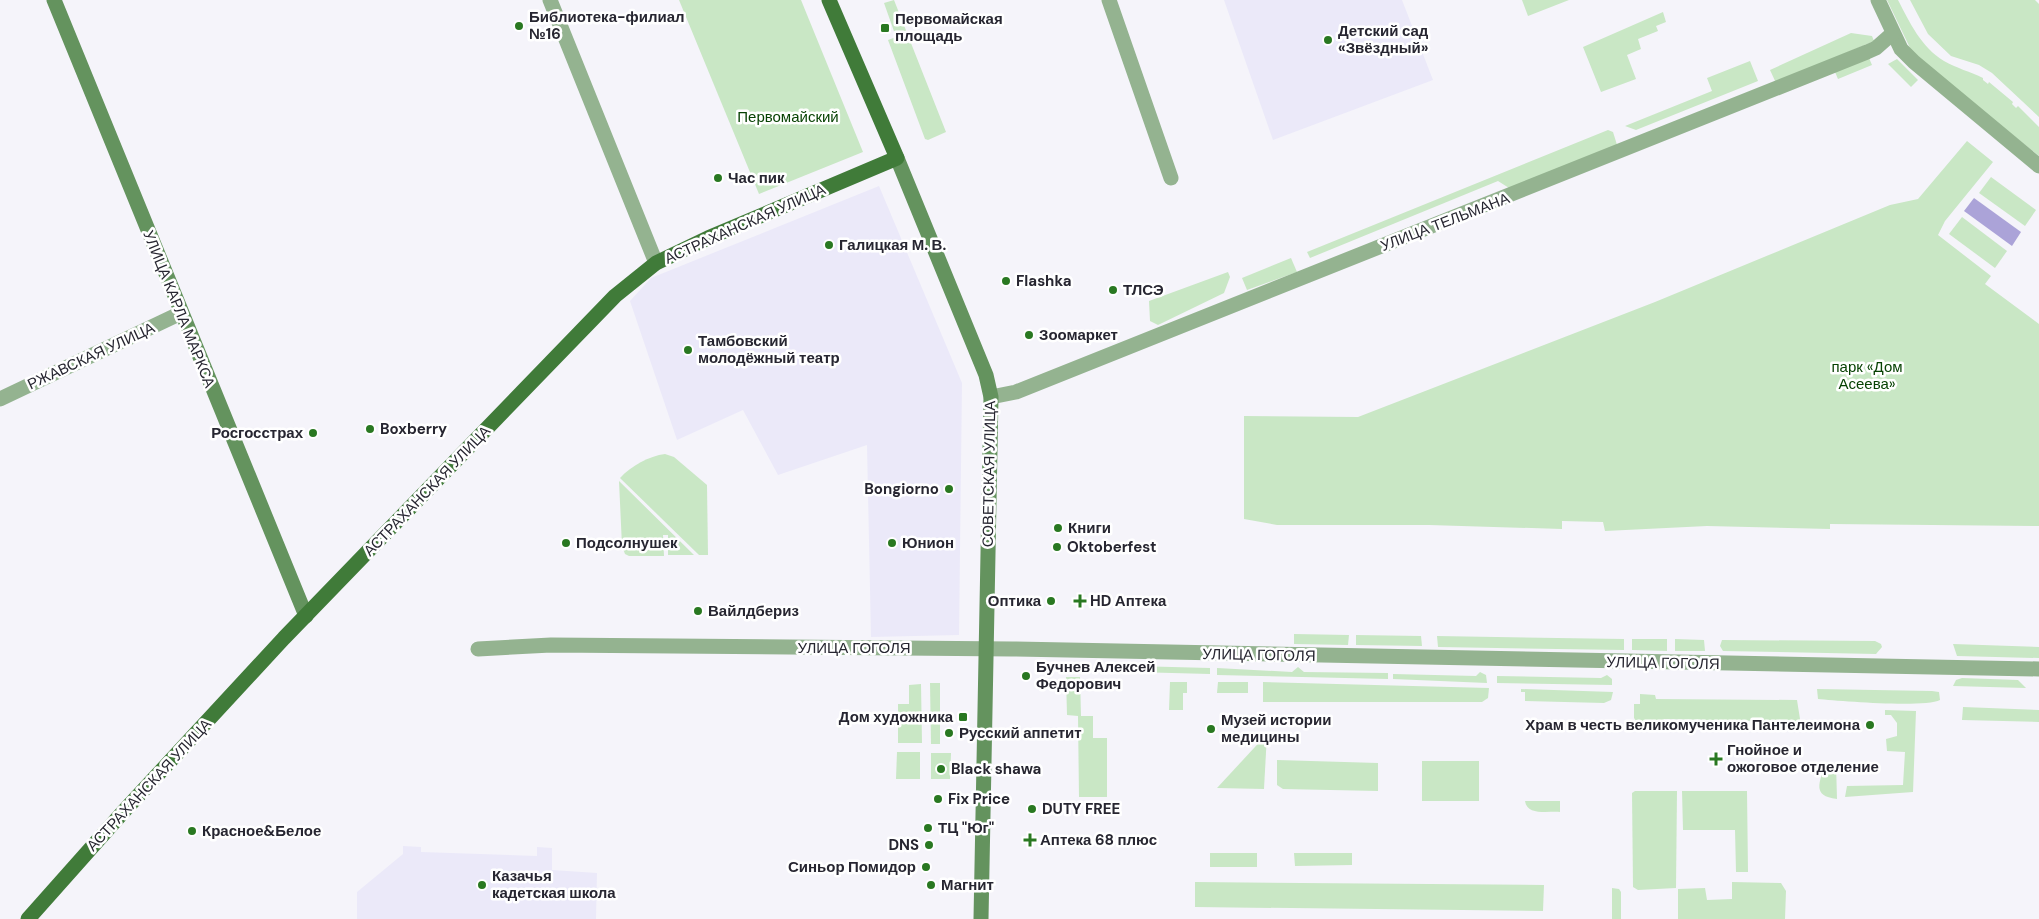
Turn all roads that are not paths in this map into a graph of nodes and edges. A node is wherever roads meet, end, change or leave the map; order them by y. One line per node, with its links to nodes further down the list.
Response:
1 (54, 0): 11 (main road, УЛИЦА КАРЛА МАРКСА)
2 (550, 0): 10 (street)
3 (829, 0): 7 (main road, СОВЕТСКАЯ УЛИЦА)
4 (1109, 0): 9 (street)
5 (1878, 0): 6 (street)
6 (1893, 33): 8 (street); 12 (street, УЛИЦА ТЕЛЬМАНА)
7 (897, 158): 10 (main road, АСТРАХАНСКАЯ УЛИЦА); 12 (main road, СОВЕТСКАЯ УЛИЦА)
8 (2039, 166)
9 (1171, 178)
10 (656, 263): 14 (main road, АСТРАХАНСКАЯ УЛИЦА)
11 (181, 313): 13 (street, РЖАВСКАЯ УЛИЦА); 14 (main road, УЛИЦА КАРЛА МАРКСА)
12 (991, 397): 16 (main road, СОВЕТСКАЯ УЛИЦА)
13 (0, 399)
14 (306, 616): 18 (main road, АСТРАХАНСКАЯ УЛИЦА)
15 (478, 649): 16 (street, УЛИЦА ГОГОЛЯ)
16 (985, 650): 17 (street, УЛИЦА ГОГОЛЯ); 19 (main road, СОВЕТСКАЯ УЛИЦА)
17 (2039, 669)
18 (28, 919)
19 (981, 919)

